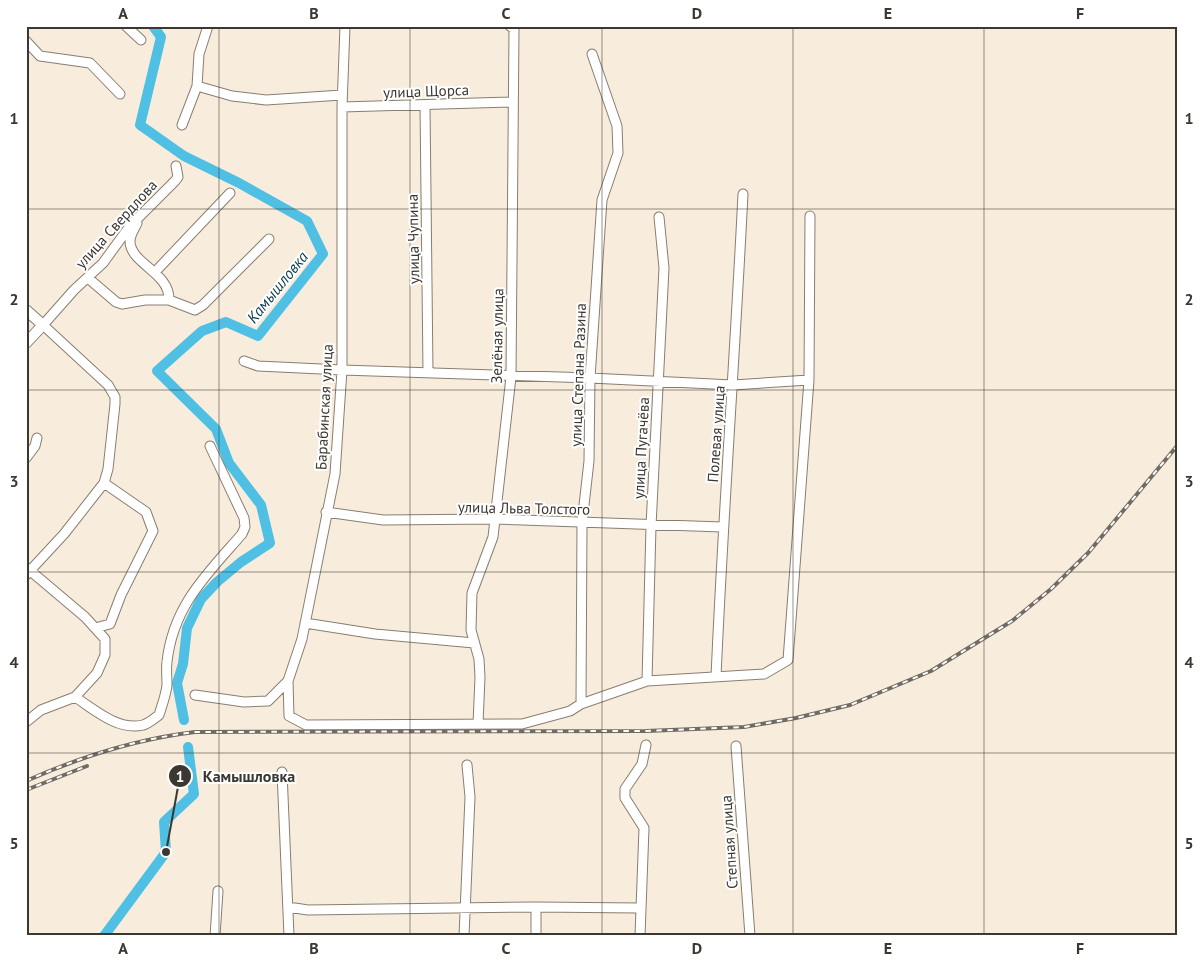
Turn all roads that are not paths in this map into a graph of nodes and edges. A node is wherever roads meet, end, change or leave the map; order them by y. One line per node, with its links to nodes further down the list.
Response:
1 (126, 26): 5 (street)
2 (208, 26): 8 (street)
3 (345, 26): 10 (street, Барабинская улица)
4 (510, 26): 11 (street, Зелёная улица)
5 (141, 40)
6 (26, 41): 9 (street)
7 (592, 54): 32 (street, улица Степана Разина)
8 (198, 86): 10 (street); 14 (street)
9 (120, 94)
10 (342, 95): 13 (street, Барабинская улица)
11 (512, 102): 12 (street, улица Щорса); 31 (street, Зелёная улица)
12 (425, 106): 13 (street, улица Щорса); 30 (street, улица Чупина)
13 (342, 107): 29 (street, Барабинская улица)
14 (182, 124)
15 (176, 166): 20 (street, улица Свердлова)
16 (230, 193): 22 (street)
17 (743, 194): 35 (street, Полевая улица)
18 (810, 216): 33 (street)
19 (659, 217): 34 (street, улица Пугачёва)
20 (138, 218): 22 (street); 23 (street, улица Свердлова)
21 (269, 239): 24 (street)
22 (155, 272): 24 (street)
23 (88, 278): 24 (street); 26 (street, улица Свердлова)
24 (169, 300)
25 (26, 310): 26 (main road)
26 (42, 325): 27 (main road, улица Свердлова); 39 (street)
27 (26, 343)
28 (244, 361): 29 (street)
29 (342, 370): 30 (street); 40 (street, Барабинская улица)
30 (428, 372): 31 (street)
31 (511, 377): 32 (street); 41 (street, Зелёная улица)
32 (590, 378): 34 (street); 42 (street, улица Степана Разина)
33 (809, 380): 35 (street); 49 (street)
34 (658, 381): 35 (street); 43 (street, улица Пугачёва)
35 (733, 385): 44 (street, Полевая улица)
36 (36, 438): 38 (street)
37 (210, 446): 53 (street)
38 (26, 458)
39 (104, 483): 45 (street); 47 (street)
40 (326, 512): 41 (street, улица Льва Толстого); 46 (street, Барабинская улица)
41 (495, 519): 42 (street, улица Льва Толстого); 48 (street, Зелёная улица)
42 (582, 523): 43 (street, улица Льва Толстого); 54 (street, улица Степана Разина)
43 (651, 526): 44 (street, улица Льва Толстого); 50 (street, улица Пугачёва)
44 (722, 527): 49 (street, Полевая улица)
45 (27, 571): 47 (street)
46 (305, 623): 48 (street); 51 (street, Барабинская улица)
47 (94, 628): 53 (street)
48 (474, 643): 56 (street, Зелёная улица)
49 (716, 677): 50 (street)
50 (647, 681): 54 (street)
51 (288, 682): 52 (street); 56 (street)
52 (195, 694)
53 (75, 697): 55 (street)
54 (581, 704): 56 (street)
55 (26, 722)
56 (478, 724)
57 (646, 745): 65 (street)
58 (736, 746): 71 (street, Степная улица)
59 (467, 765): 64 (street)
60 (282, 772): 62 (street)
61 (218, 892): 66 (street)
62 (288, 907): 64 (street); 67 (street)
63 (536, 907): 64 (street); 65 (street); 69 (street)
64 (464, 908): 68 (street)
65 (640, 908): 70 (street)
66 (215, 936)
67 (289, 936)
68 (464, 936)
69 (536, 936)
70 (640, 936)
71 (750, 936)

